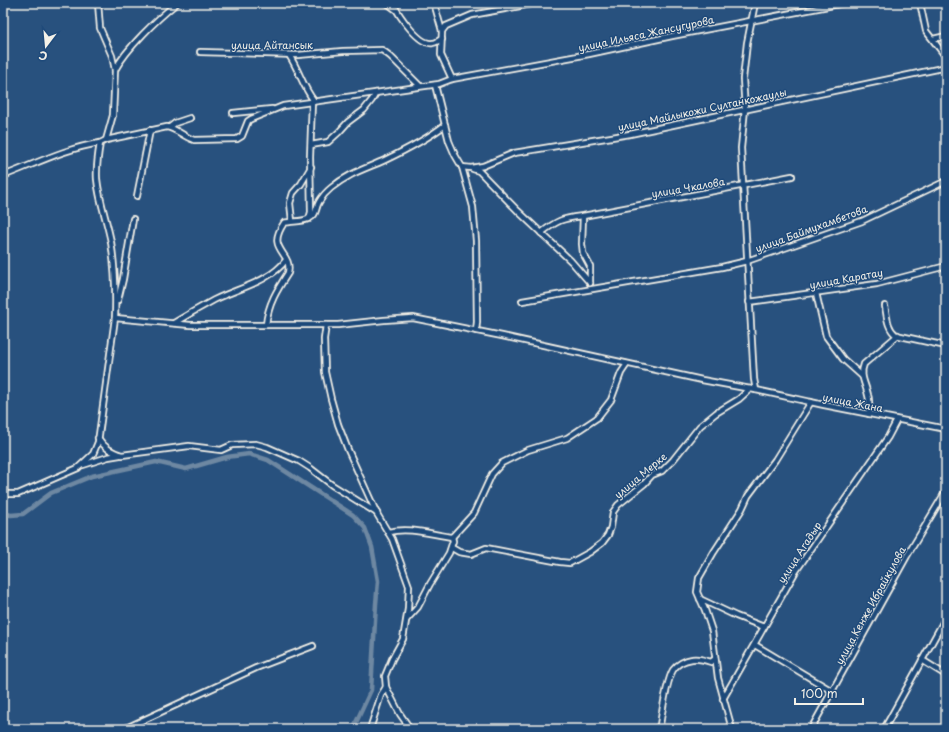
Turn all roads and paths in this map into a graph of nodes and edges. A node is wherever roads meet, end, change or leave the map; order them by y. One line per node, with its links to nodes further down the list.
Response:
1 (98, 3): 21 (street)
2 (177, 3): 21 (street)
3 (387, 3): 11 (street)
4 (393, 3): 11 (street)
5 (434, 3): 13 (street)
6 (537, 3): 13 (street)
7 (754, 3): 12 (street)
8 (844, 3): 10 (street, улица Ильяса Жансугурова)
9 (920, 3): 16 (street)
10 (835, 4): 12 (street, улица Ильяса Жансугурова)
11 (396, 10): 15 (street)
12 (751, 21): 22 (street, улица Ильяса Жансугурова); 28 (street)
13 (442, 31): 15 (street)
14 (946, 36): 16 (street)
15 (442, 39): 22 (street)
16 (933, 39): 19 (street)
17 (200, 52): 18 (street, улица Айтансык)
18 (289, 55): 24 (street, улица Айтансык); 26 (street)
19 (946, 58)
20 (946, 65): 28 (street, улица Майлыкожи Султанкожаулы)
21 (115, 70): 34 (street)
22 (452, 79): 23 (street, улица Ильяса Жансугурова)
23 (435, 84): 24 (street, улица Ильяса Жансугурова); 31 (street)
24 (420, 86): 25 (street, улица Ильяса Жансугурова)
25 (376, 93): 26 (street, улица Ильяса Жансугурова); 36 (street)
26 (313, 101): 27 (street, улица Ильяса Жансугурова); 36 (street)
27 (278, 108): 29 (street); 32 (street)
28 (745, 109): 39 (street, улица Майлыкожи Султанкожаулы); 43 (street)
29 (234, 113)
30 (190, 118): 32 (street)
31 (445, 124): 37 (street); 47 (street)
32 (170, 128): 33 (street)
33 (150, 130): 34 (street); 44 (street)
34 (106, 140): 35 (street)
35 (100, 143): 40 (street); 59 (street)
36 (311, 145): 38 (street)
37 (462, 167): 39 (street, улица Майлыкожи Султанкожаулы); 64 (street)
38 (311, 168): 47 (street); 48 (street)
39 (471, 168): 49 (street)
40 (3, 176)
41 (792, 176): 43 (street, улица Чкалова)
42 (946, 181): 51 (street, улица Баймухамбетова)
43 (742, 186): 45 (street, улица Чкалова); 51 (street)
44 (137, 196)
45 (585, 216): 49 (street, улица Чкалова); 53 (street)
46 (133, 219): 59 (street)
47 (309, 219): 48 (street)
48 (292, 222): 50 (street)
49 (541, 233): 53 (street)
50 (286, 260): 61 (street); 62 (street)
51 (747, 261): 54 (street, улица Баймухамбетова); 57 (street)
52 (946, 266): 55 (street, улица Каратау)
53 (590, 283): 54 (street)
54 (593, 289): 56 (street, улица Баймухамбетова)
55 (816, 293): 57 (street, улица Каратау); 68 (street)
56 (522, 301)
57 (749, 302): 70 (street)
58 (885, 306): 65 (street)
59 (116, 307): 60 (street)
60 (115, 318): 61 (street, улица Жана); 75 (street)
61 (173, 323): 62 (street, улица Жана)
62 (266, 325): 63 (street, улица Жана)
63 (326, 325): 64 (street, улица Жана); 80 (street)
64 (476, 331): 67 (street, улица Жана)
65 (898, 335): 66 (street); 68 (street)
66 (944, 346)
67 (627, 364): 69 (street, улица Жана); 82 (street)
68 (862, 376): 72 (street)
69 (750, 389): 70 (street, улица Жана); 83 (street, улица Мерке)
70 (756, 390): 71 (street, улица Жана)
71 (811, 402): 72 (street, улица Жана); 84 (street)
72 (869, 414): 73 (street, улица Жана)
73 (897, 420): 74 (street, улица Жана); 87 (street, улица Агадыр)
74 (946, 429)
75 (98, 438): 76 (street); 77 (street)
76 (122, 455): 77 (street); 80 (street)
77 (81, 466): 79 (street)
78 (946, 491): 94 (street, улица Кенже Ибрайкулова)
79 (3, 494)
80 (377, 514): 81 (street)
81 (388, 532): 82 (street); 86 (street)
82 (452, 537): 83 (street)
83 (452, 548): 86 (street)
84 (700, 598): 87 (street); 90 (street)
85 (946, 618): 91 (street)
86 (407, 619): 93 (street)
87 (764, 627): 88 (street, улица Агадыр)
88 (755, 645): 94 (street); 95 (street, улица Агадыр)
89 (313, 646): 96 (street)
90 (715, 659): 95 (street); 99 (street)
91 (922, 660): 92 (street); 102 (street)
92 (946, 675)
93 (386, 687): 97 (street); 98 (street)
94 (832, 691): 101 (street, улица Кенже Ибрайкулова)
95 (723, 699): 100 (street)
96 (124, 729)
97 (370, 729)
98 (408, 729)
99 (658, 729)
100 (732, 729)
101 (810, 729)
102 (884, 729)

